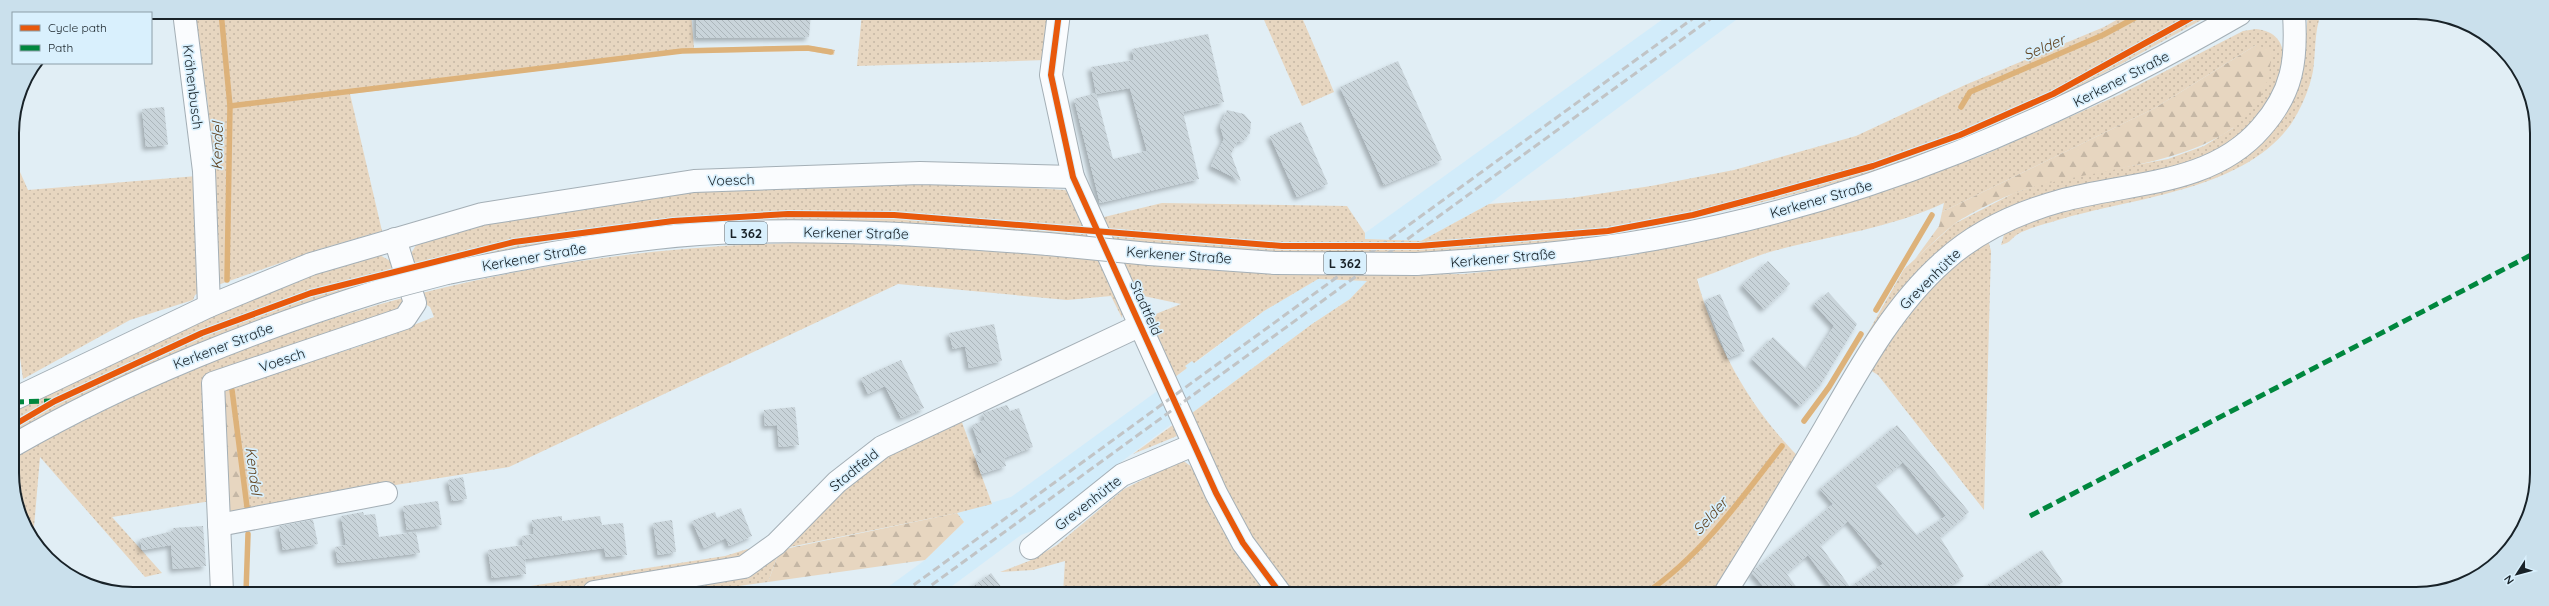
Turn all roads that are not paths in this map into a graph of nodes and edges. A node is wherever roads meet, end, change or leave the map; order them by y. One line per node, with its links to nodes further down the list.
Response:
1 (185, 19): 7 (street, Krähenbusch)
2 (1058, 19): 5 (street, Stadtfeld)
3 (2231, 19): 10 (street, Kerkener Straße / L 362, bridge)
4 (2294, 19): 18 (street, Grevenhütte)
5 (1073, 177): 6 (street, Voesch); 8 (street, Stadtfeld)
6 (395, 239): 7 (street, Voesch); 13 (street, Voesch)
7 (210, 306): 9 (street, Voesch)
8 (1141, 325): 11 (street, Stadtfeld); 16 (street, Stadtfeld)
9 (19, 397)
10 (19, 442)
11 (1194, 445): 14 (street, Grevenhütte); 17 (street, Stadtfeld)
12 (386, 493): 13 (street)
13 (219, 525): 15 (street, Voesch)
14 (1031, 548)
15 (222, 587)
16 (624, 587)
17 (1276, 587)
18 (1729, 587)

